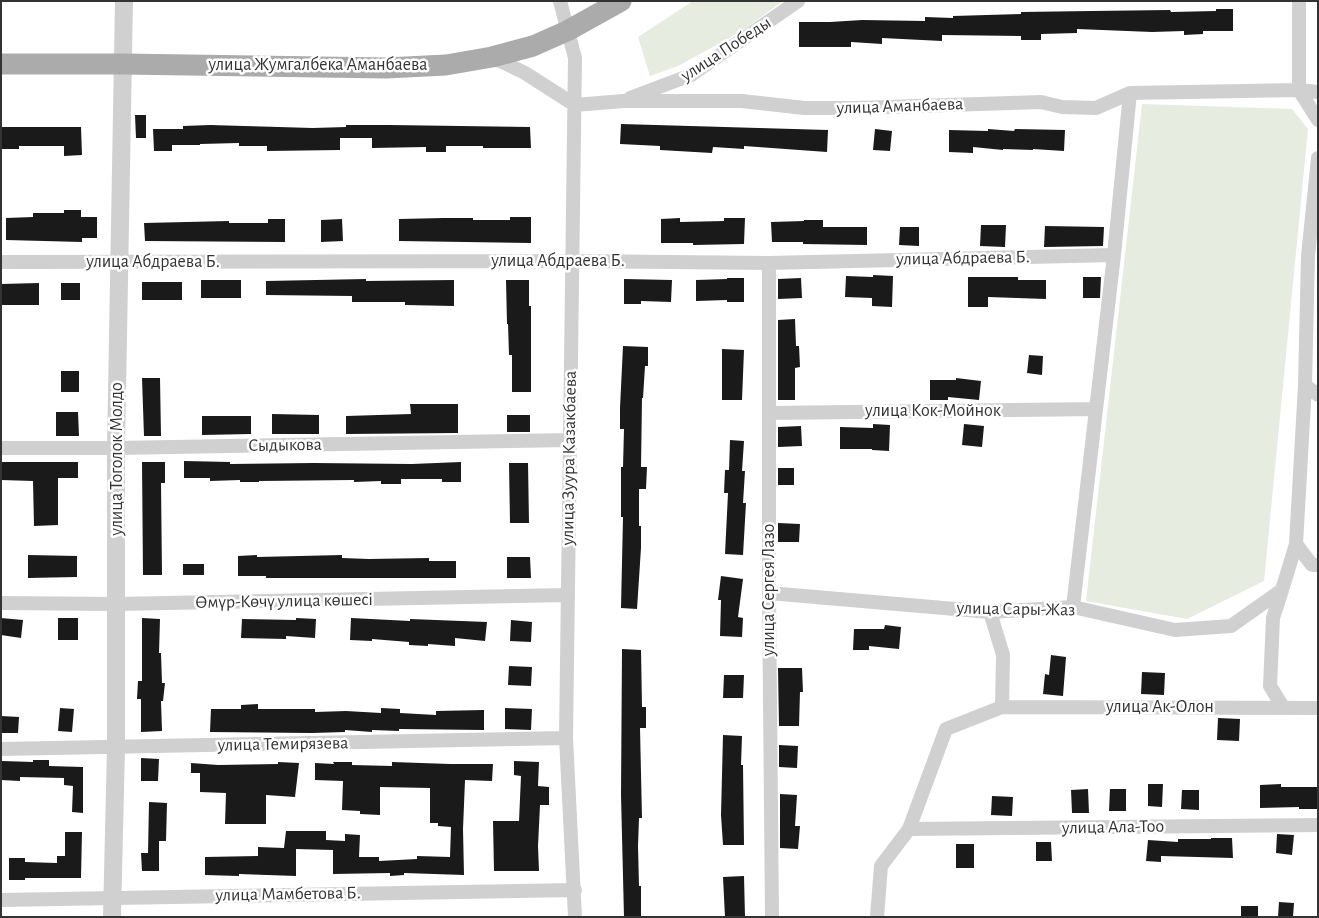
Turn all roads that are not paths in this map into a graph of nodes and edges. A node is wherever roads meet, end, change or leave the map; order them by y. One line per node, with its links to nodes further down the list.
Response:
1 (124, 1): 9 (street, улица Тоголок Молдо)
2 (560, 1): 6 (street, улица Зуура Казакбаева)
3 (621, 1): 6 (main road, улица Жумгалбека Аманбаева)
4 (798, 1): 13 (street, улица Победы)
5 (1299, 1): 10 (street)
6 (566, 32): 7 (main road, улица Жумгалбека Аманбаева); 14 (street, улица Зуура Казакбаева)
7 (492, 57): 9 (main road, улица Жумгалбека Аманбаева); 14 (street)
8 (1, 64): 9 (main road, улица Жумгалбека Аманбаева)
9 (123, 64): 21 (street, улица Тоголок Молдо)
10 (1299, 90): 11 (street, улица Аманбаева); 12 (street, улица Аманбаева); 15 (street)
11 (1318, 92)
12 (1130, 93): 13 (street, улица Аманбаева); 17 (street)
13 (623, 101): 14 (street, улица Аманбаева)
14 (575, 105): 19 (street, улица Зуура Казакбаева)
15 (1318, 120)
16 (1318, 158): 18 (street)
17 (1114, 255): 22 (street, улица Абдраева Б.); 25 (street)
18 (1313, 256): 23 (street)
19 (571, 261): 21 (street, улица Абдраева Б.); 22 (street, улица Абдраева Б.); 27 (street, улица Зуура Казакбаева)
20 (1, 262): 21 (street, улица Абдраева Б.)
21 (119, 263): 29 (street, улица Тоголок Молдо)
22 (769, 263): 26 (street, улица Сергея Лазо)
23 (1305, 385): 24 (street); 30 (street)
24 (1318, 395)
25 (1096, 409): 26 (street, улица Кок-Мойнок); 37 (street)
26 (769, 412): 33 (street, улица Сергея Лазо)
27 (569, 440): 29 (street, Сыдыкова); 34 (street, улица Зуура Казакбаева)
28 (1, 448): 29 (street, Сыдыкова)
29 (116, 448): 36 (street, улица Тоголок Молдо)
30 (1296, 544): 31 (street); 32 (street)
31 (1318, 566)
32 (1282, 590): 37 (street, улица Сары-Жаз); 40 (street)
33 (769, 593): 38 (street, улица Сары-Жаз); 52 (street, улица Сергея Лазо)
34 (567, 595): 36 (street, Өмүр-Көчү улица көшесі); 42 (street, улица Зуура Казакбаева)
35 (1, 603): 36 (street, Өмүр-Көчү улица көшесі)
36 (116, 604): 43 (street, улица Тоголок Молдо)
37 (1073, 607): 38 (street, улица Сары-Жаз)
38 (990, 612): 39 (street)
39 (1002, 707): 40 (street, улица Ак-Олон); 46 (street)
40 (1283, 707): 41 (street, улица Ак-Олон)
41 (1318, 708)
42 (566, 738): 43 (street, улица Темирязева); 47 (street, улица Зуура Казакбаева)
43 (116, 747): 44 (street, улица Темирязева); 48 (street, улица Тоголок Молдо)
44 (1, 749)
45 (1318, 824): 46 (street, улица Ала-Тоо)
46 (909, 829): 53 (street)
47 (575, 890): 48 (street, улица Мамбетова Б.); 51 (street, улица Зуура Казакбаева)
48 (112, 897): 49 (street, улица Мамбетова Б.); 50 (street, улица Тоголок Молдо)
49 (1, 900)
50 (112, 917)
51 (576, 917)
52 (772, 917)
53 (877, 917)

